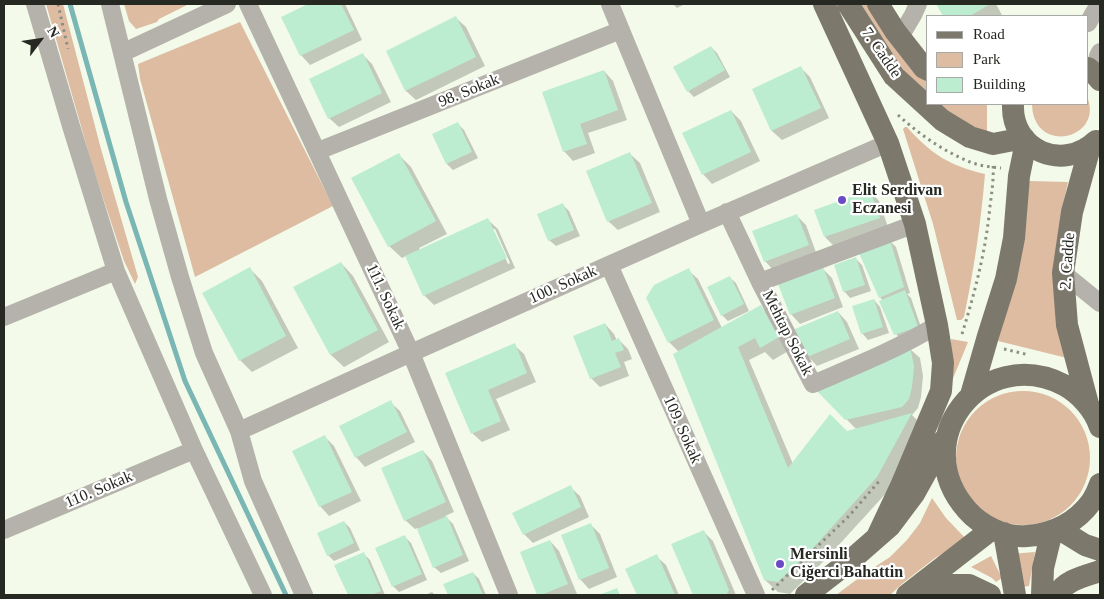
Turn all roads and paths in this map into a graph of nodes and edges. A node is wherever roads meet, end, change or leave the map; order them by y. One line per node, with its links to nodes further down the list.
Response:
1 (35, 4): 26 (street)
2 (110, 4): 14 (street)
3 (227, 4): 14 (street)
4 (248, 4): 20 (street, 111. Sokak)
5 (610, 4): 12 (street)
6 (824, 4): 19 (main road)
7 (848, 4): 17 (main road, 7. Cadde)
8 (878, 4): 13 (main road, 7. Cadde)
9 (918, 4): 13 (street)
10 (1100, 4): 11 (street)
11 (1089, 21)
12 (621, 30): 20 (street, 98. Sokak); 23 (street)
13 (900, 38): 15 (main road, 7. Cadde)
14 (122, 54): 37 (street)
15 (926, 69)
16 (1013, 105): 17 (main road)
17 (1025, 140): 18 (main road); 34 (main road)
18 (1095, 141): 27 (main road, 2. Cadde)
19 (888, 143): 22 (street, 100. Sokak); 24 (main road)
20 (318, 151): 33 (street, 111. Sokak)
21 (993, 160): 32 (path)
22 (727, 212): 23 (street, 100. Sokak); 28 (street, Mehtap Sokak)
23 (701, 224): 25 (street, 100. Sokak)
24 (915, 224): 28 (street); 31 (main road)
25 (609, 265): 33 (street, 100. Sokak); 51 (street, 109. Sokak)
26 (116, 271): 30 (street); 39 (street)
27 (1063, 273): 29 (street); 35 (main road, 2. Cadde)
28 (760, 282): 31 (street, Mehtap Sokak)
29 (1100, 302)
30 (4, 317)
31 (937, 325): 45 (main road)
32 (969, 336)
33 (411, 353): 37 (street, 100. Sokak); 50 (street, 111. Sokak)
34 (970, 395): 35 (main road); 38 (main road)
35 (1088, 404): 36 (main road)
36 (1100, 426)
37 (239, 431): 49 (street)
38 (947, 434): 44 (main road); 45 (main road)
39 (194, 450): 42 (street, 110. Sokak); 48 (street)
40 (884, 472): 52 (path)
41 (1100, 484): 43 (main road)
42 (4, 530)
43 (1056, 530): 44 (main road); 46 (main road); 58 (main road)
44 (998, 531): 54 (main road); 57 (main road)
45 (877, 537): 53 (main road)
46 (1100, 550)
47 (1100, 571): 59 (main road)
48 (263, 595)
49 (304, 595)
50 (510, 595)
51 (756, 595)
52 (767, 595)
53 (806, 595)
54 (907, 595)
55 (926, 595): 56 (main road)
56 (990, 595)
57 (1015, 595)
58 (1042, 595)
59 (1057, 595)

